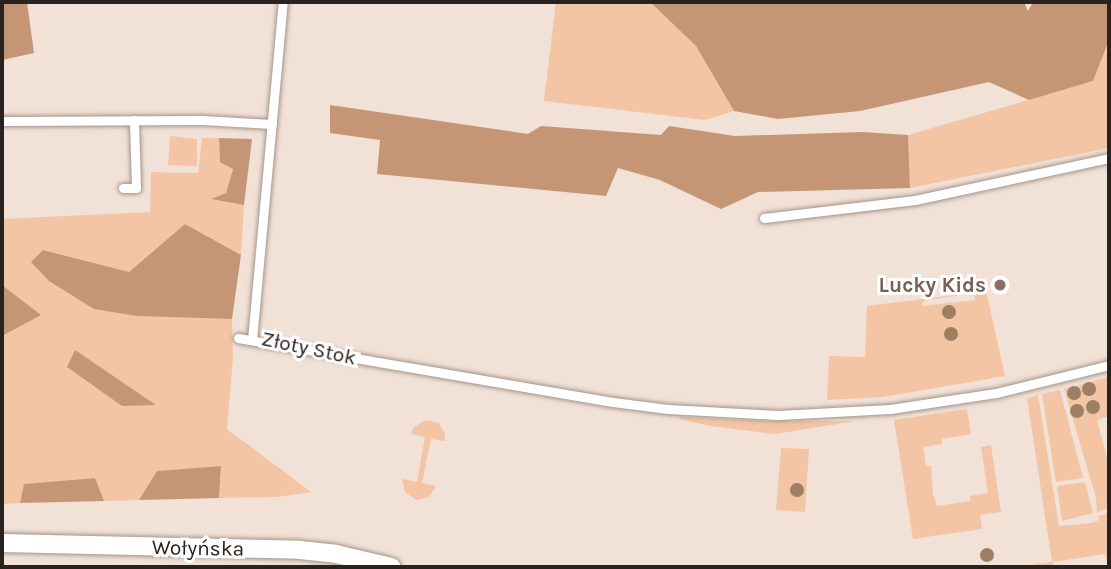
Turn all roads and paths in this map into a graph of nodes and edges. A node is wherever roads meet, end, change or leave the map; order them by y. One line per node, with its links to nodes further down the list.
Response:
1 (283, 2): 4 (lane, Złoty Stok)
2 (134, 120): 3 (lane); 4 (lane); 6 (lane)
3 (2, 121)
4 (272, 124): 9 (lane, Złoty Stok)
5 (1109, 158): 7 (lane)
6 (122, 188)
7 (764, 218)
8 (238, 338): 9 (lane)
9 (253, 340): 10 (lane, Złoty Stok)
10 (1109, 365)
11 (2, 543): 12 (street, Wołyńska)
12 (392, 567)

